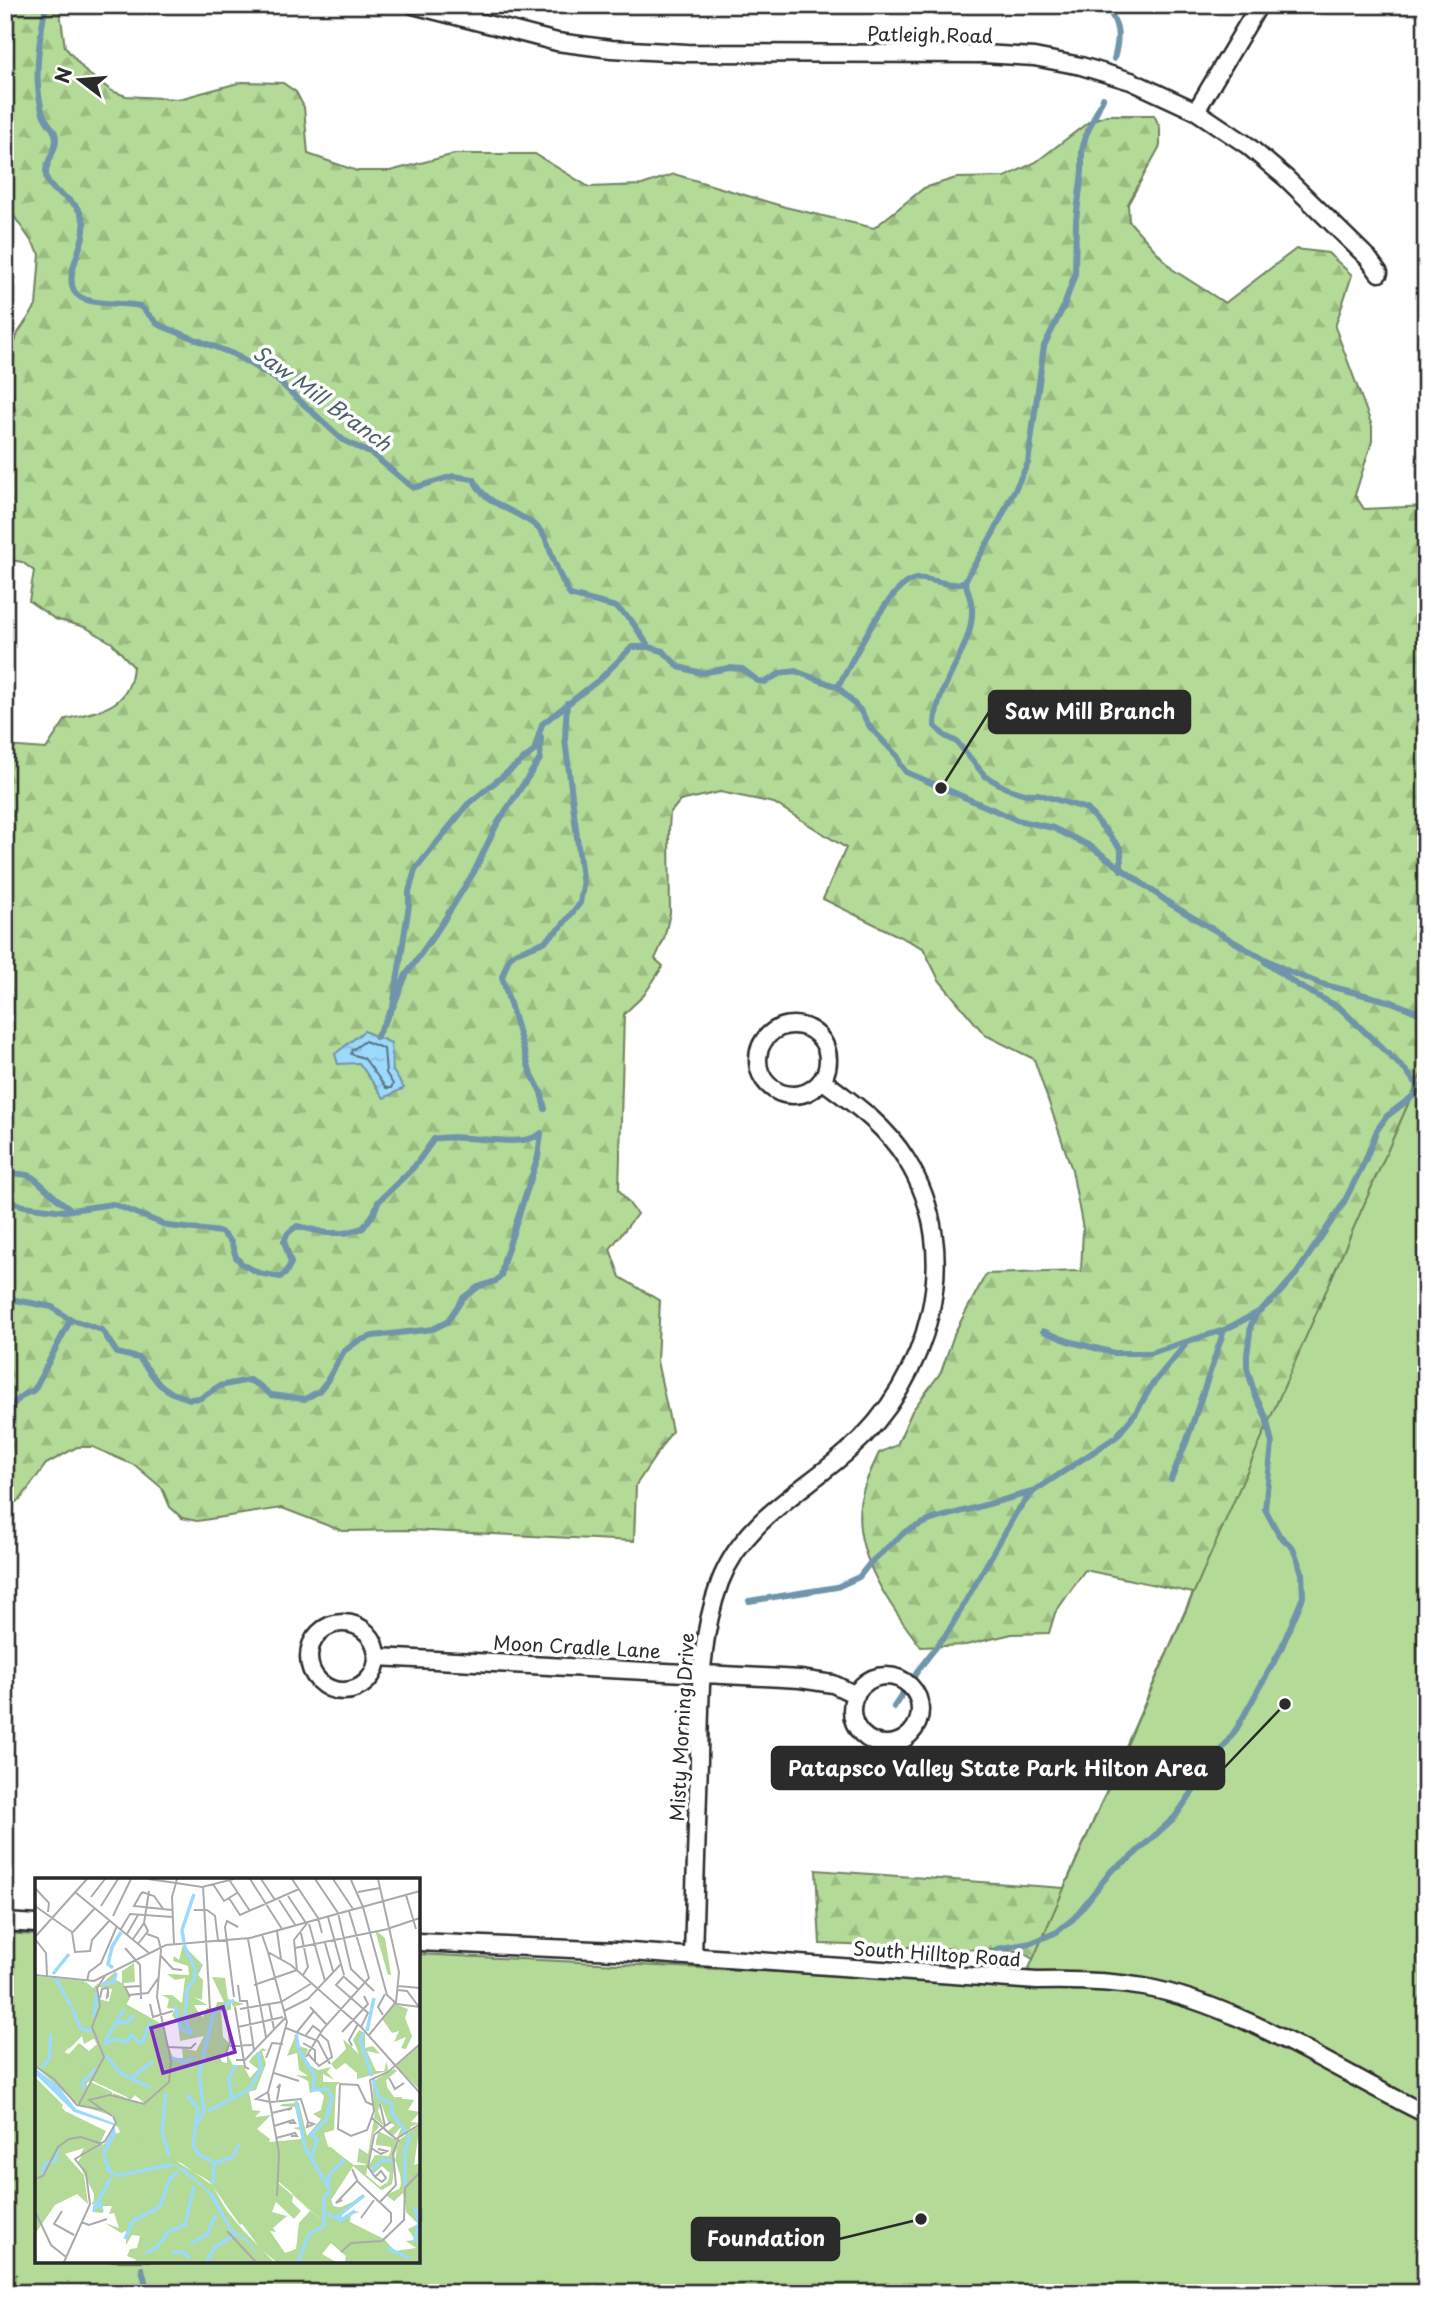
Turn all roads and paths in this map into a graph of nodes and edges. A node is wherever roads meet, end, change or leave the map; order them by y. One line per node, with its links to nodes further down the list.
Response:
1 (413, 5): 3 (street, Patleigh Road)
2 (1259, 5): 3 (street)
3 (1196, 111): 4 (street, Patleigh Road)
4 (1379, 273)
5 (822, 1080): 5 (street); 7 (street, Misty Morning Drive)
6 (377, 1657): 6 (street); 7 (street, Moon Cradle Lane)
7 (701, 1673): 8 (street, Moon Cradle Lane); 12 (street, Misty Morning Drive)
8 (856, 1695): 8 (street)
9 (5, 1922): 10 (street)
10 (35, 1924)
11 (420, 1942): 12 (street, South Hilltop Road)
12 (693, 1956): 13 (street, South Hilltop Road)
13 (1426, 2114)

